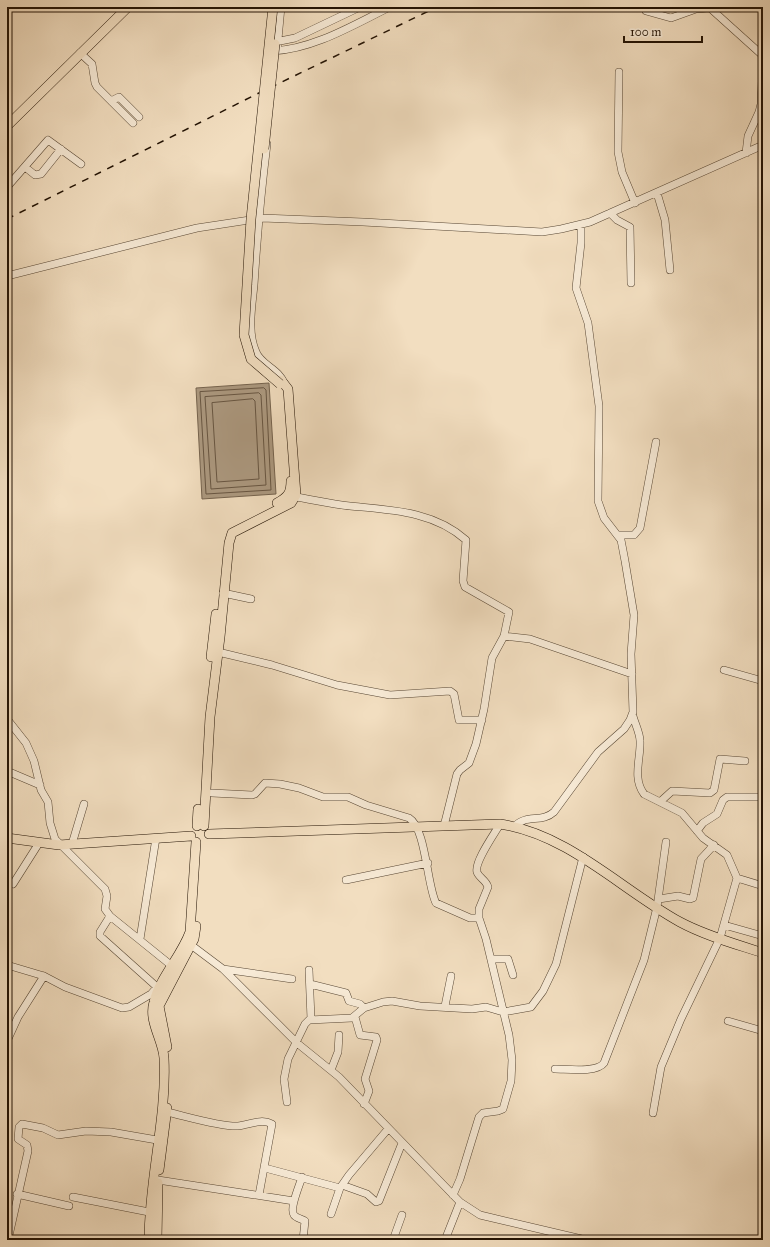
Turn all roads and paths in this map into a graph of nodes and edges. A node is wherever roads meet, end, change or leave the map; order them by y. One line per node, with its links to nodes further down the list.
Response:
1 (121, 7): 17 (main road)
2 (128, 7): 13 (main road)
3 (272, 7): 9 (street); 35 (main road, bridge)
4 (280, 7): 10 (street); 35 (main road, bridge)
5 (360, 7): 10 (street)
6 (390, 7): 11 (street)
7 (709, 8): 8 (street); 22 (street)
8 (646, 11)
9 (267, 42): 10 (street); 12 (street)
10 (278, 42): 11 (street)
11 (277, 51): 12 (street); 29 (street)
12 (266, 52): 30 (street)
13 (80, 53): 15 (street); 19 (main road)
14 (619, 72): 27 (street)
15 (111, 101): 16 (street); 18 (street)
16 (139, 117)
17 (7, 118)
18 (134, 123)
19 (7, 126)
20 (763, 145): 22 (street)
21 (62, 149): 23 (street); 24 (street); 24 (street)
22 (746, 153): 26 (street)
23 (81, 164)
24 (25, 166): 25 (street)
25 (8, 183)
26 (657, 193): 27 (street); 32 (street)
27 (635, 203): 28 (street)
28 (610, 213): 31 (street); 34 (street)
29 (258, 219): 30 (street); 31 (street); 35 (street)
30 (248, 220): 33 (street); 35 (street)
31 (581, 225): 38 (street)
32 (670, 270)
33 (7, 276)
34 (631, 283)
35 (282, 384): 37 (main road); 60 (main road)
36 (656, 442): 38 (street)
37 (296, 497): 39 (main road); 41 (street)
38 (618, 535): 44 (street)
39 (223, 593): 40 (street); 42 (main road)
40 (251, 599)
41 (504, 636): 44 (street); 48 (street)
42 (218, 652): 48 (street); 60 (main road)
43 (724, 670): 45 (street)
44 (632, 674): 46 (street)
45 (763, 681)
46 (632, 716): 54 (street); 58 (street)
47 (7, 719): 51 (street)
48 (482, 720): 57 (street)
49 (745, 761): 54 (street)
50 (7, 771): 51 (street)
51 (40, 785): 68 (street)
52 (212, 793): 59 (street)
53 (763, 797): 61 (street)
54 (661, 801): 61 (street)
55 (84, 804): 67 (street)
56 (500, 824): 57 (main road); 58 (main road); 78 (street)
57 (444, 826): 59 (main road)
58 (515, 826): 70 (main road)
59 (416, 828): 60 (main road); 71 (street)
60 (203, 829): 64 (main road); 64 (main road)
61 (696, 831): 69 (street)
62 (7, 838): 66 (main road)
63 (156, 838): 64 (main road); 67 (main road); 82 (street)
64 (196, 840): 83 (main road); 87 (main road)
65 (666, 842): 76 (street)
66 (38, 843): 68 (main road); 74 (street)
67 (72, 844): 68 (main road)
68 (59, 845): 77 (street)
69 (714, 845): 72 (street); 76 (street)
70 (584, 857): 76 (main road); 97 (street)
71 (428, 863): 73 (street); 78 (street)
72 (737, 878): 75 (street); 79 (street)
73 (346, 880)
74 (13, 884)
75 (763, 886)
76 (658, 903): 81 (main road); 105 (street)
77 (110, 916): 82 (street); 91 (street)
78 (479, 918): 85 (street)
79 (724, 925): 80 (street); 81 (street)
80 (763, 936)
81 (720, 938): 84 (main road); 110 (street)
82 (140, 939): 87 (street)
83 (191, 945): 88 (street); 109 (main road)
84 (763, 953)
85 (490, 959): 90 (street); 97 (street)
86 (7, 965): 91 (street)
87 (172, 966): 112 (main road)
88 (223, 969): 93 (street); 104 (street)
89 (309, 970): 94 (street)
90 (513, 975)
91 (44, 976): 103 (street)
92 (450, 976): 95 (street)
93 (292, 979)
94 (310, 984): 96 (street); 99 (street)
95 (445, 1006): 96 (street); 97 (street)
96 (364, 1008): 98 (street)
97 (503, 1012): 120 (street)
98 (355, 1017): 99 (street); 108 (street)
99 (311, 1019): 104 (street)
100 (728, 1021): 101 (street)
101 (763, 1031)
102 (338, 1035): 106 (street)
103 (7, 1042)
104 (297, 1043): 106 (street); 107 (street)
105 (555, 1069)
106 (331, 1070): 108 (street)
107 (287, 1102)
108 (364, 1104): 111 (street)
109 (167, 1112): 114 (street); 116 (main road)
110 (653, 1113)
111 (388, 1128): 113 (street); 117 (street)
112 (157, 1140): 118 (street); 126 (main road)
113 (402, 1143): 117 (street); 120 (street)
114 (264, 1168): 115 (street); 119 (street)
115 (302, 1177): 117 (street); 122 (street)
116 (158, 1180): 119 (street); 131 (main road)
117 (341, 1187): 127 (street)
118 (17, 1194): 124 (street); 125 (street)
119 (259, 1195): 122 (street)
120 (453, 1195): 123 (street)
121 (73, 1197): 126 (street)
122 (294, 1201): 132 (street)
123 (460, 1202): 134 (street); 135 (street)
124 (11, 1205): 129 (street)
125 (69, 1206)
126 (149, 1212): 130 (main road)
127 (331, 1214)
128 (402, 1215): 133 (street)
129 (8, 1240)
130 (149, 1240)
131 (157, 1240)
132 (303, 1240)
133 (393, 1240)
134 (445, 1240)
135 (586, 1240)

